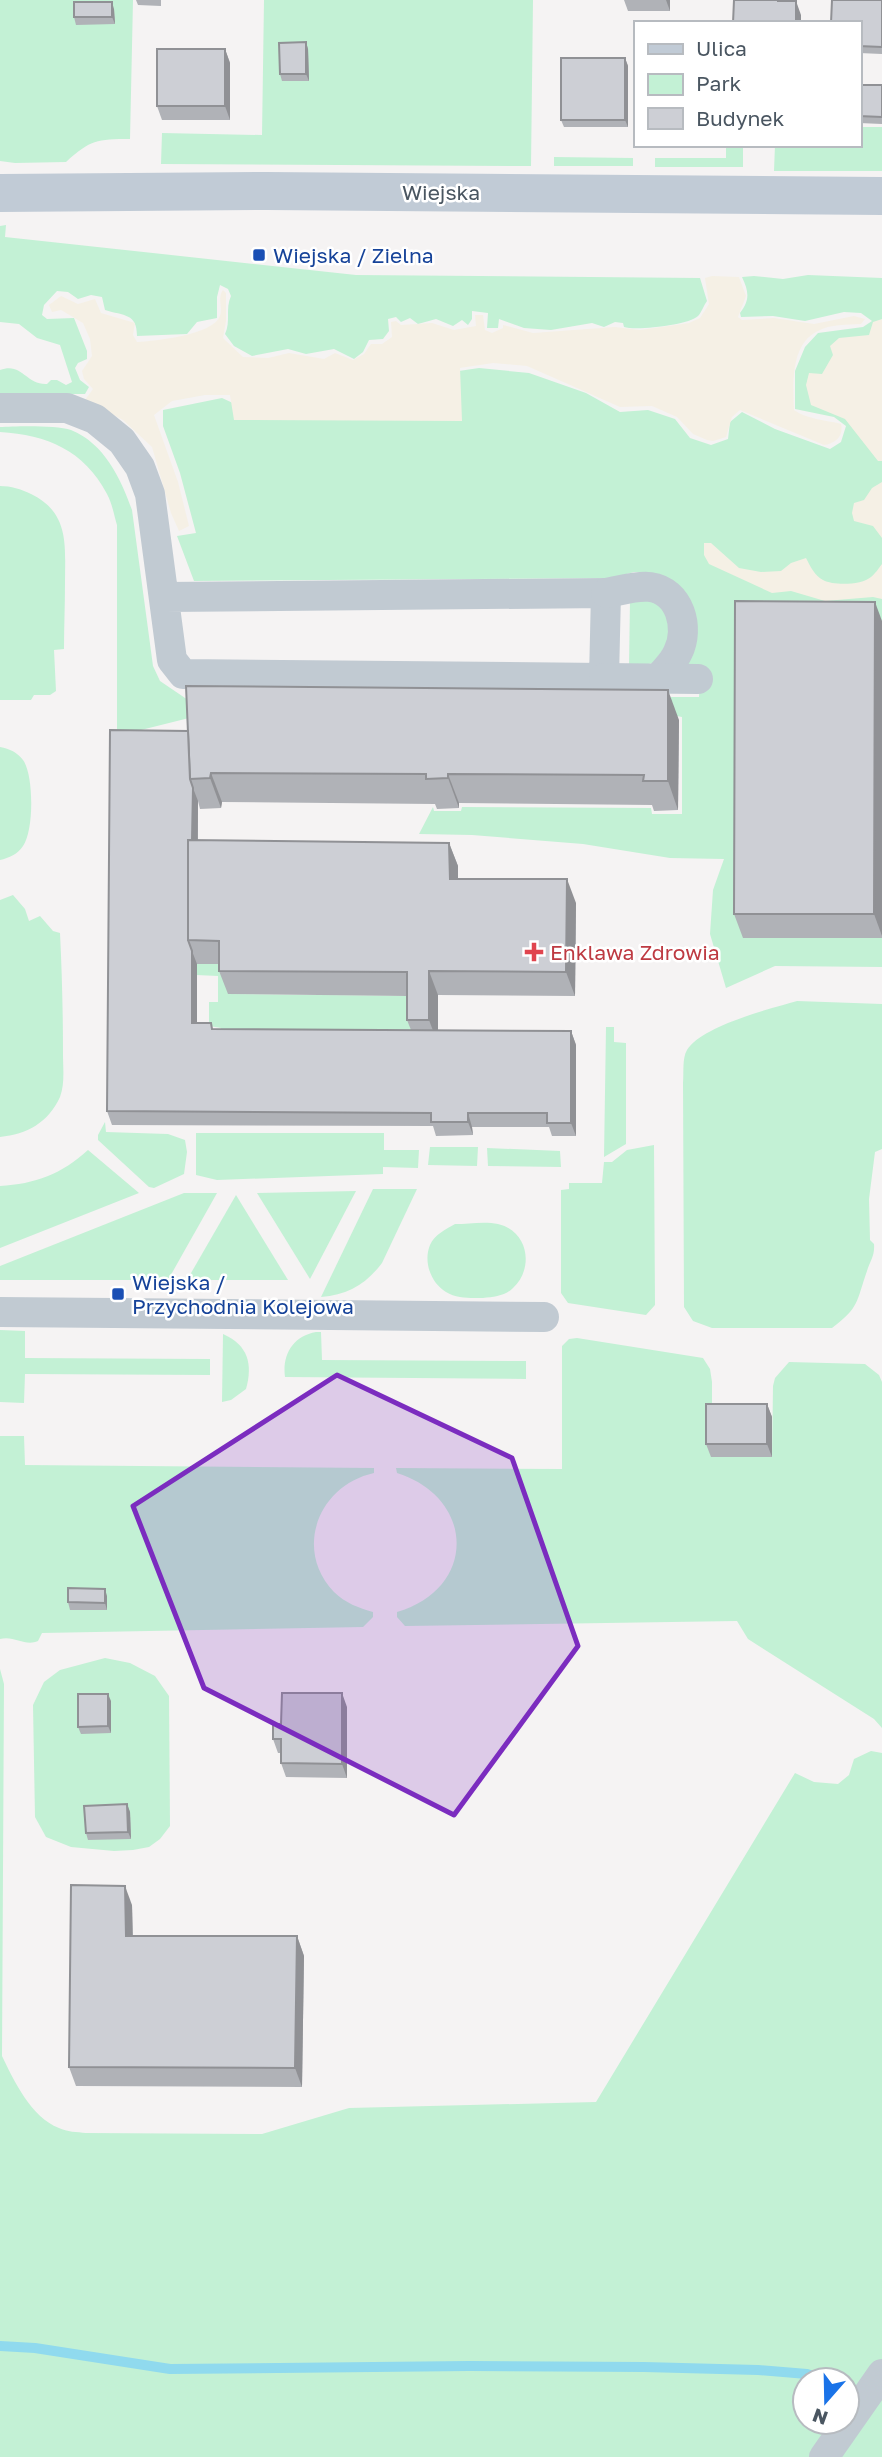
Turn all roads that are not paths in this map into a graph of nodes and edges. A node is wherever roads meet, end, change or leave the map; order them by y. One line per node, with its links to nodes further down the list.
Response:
1 (0, 192): 2 (street, Wiejska)
2 (882, 196)
3 (0, 408): 5 (street)
4 (606, 593): 5 (street); 6 (street); 7 (street)
5 (165, 597): 6 (street)
6 (604, 678): 7 (street)
7 (658, 679): 8 (street)
8 (698, 679)
9 (0, 1312): 10 (street)
10 (544, 1317)
11 (882, 2374): 12 (street)
12 (824, 2457)

